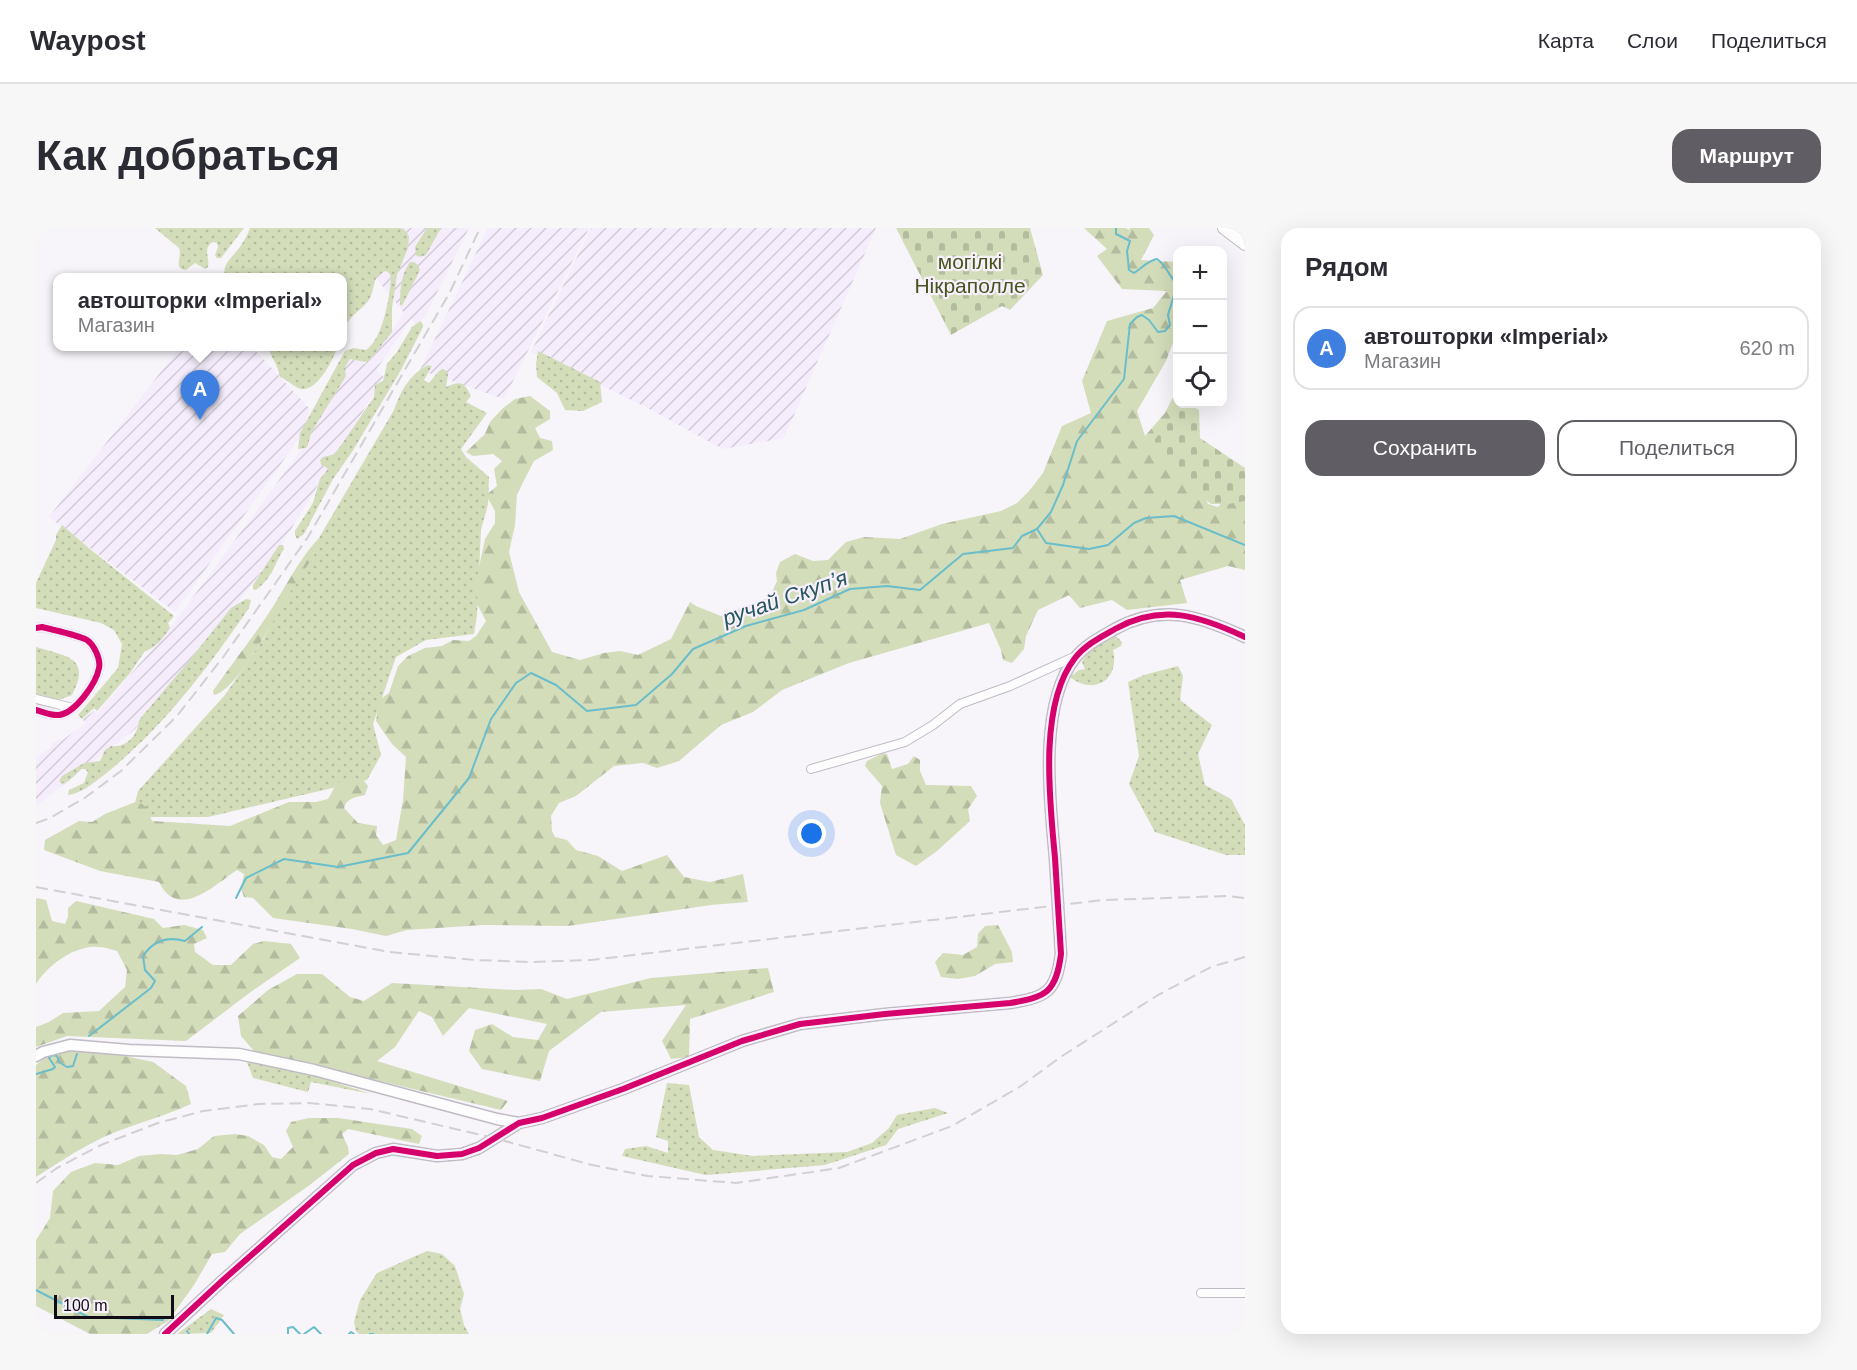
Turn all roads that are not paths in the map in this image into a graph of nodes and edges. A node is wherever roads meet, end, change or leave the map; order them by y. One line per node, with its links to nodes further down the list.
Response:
1 (1224, 228): 2 (main road)
2 (1245, 244)
3 (36, 628): 7 (street)
4 (1245, 637): 5 (street)
5 (1076, 656): 9 (street); 11 (street)
6 (36, 699): 7 (street)
7 (73, 708): 8 (street)
8 (36, 711)
9 (811, 768)
10 (36, 1056): 11 (street)
11 (519, 1123): 14 (street)
12 (1202, 1293): 13 (street)
13 (1245, 1293)
14 (165, 1334)

